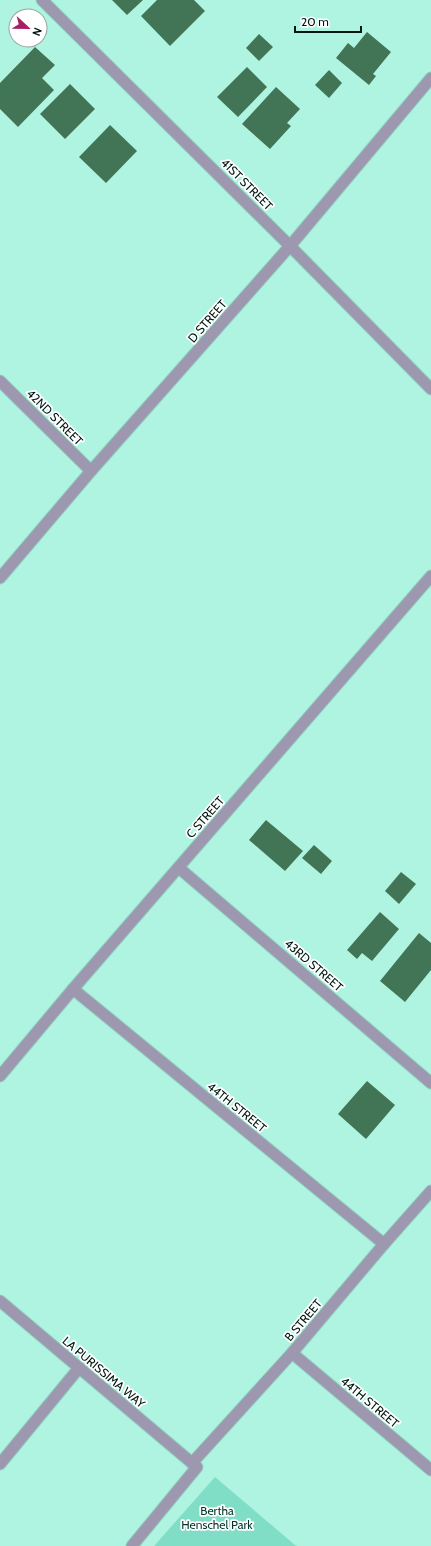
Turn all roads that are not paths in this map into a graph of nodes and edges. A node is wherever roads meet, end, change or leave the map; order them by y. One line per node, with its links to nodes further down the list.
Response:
1 (43, 0): 3 (street, 41ST STREET)
2 (431, 78): 3 (street, D STREET)
3 (290, 246): 5 (street, 41ST STREET); 6 (street, D STREET)
4 (0, 381): 6 (street, 42ND STREET)
5 (431, 389)
6 (91, 471): 8 (street, D STREET)
7 (431, 576): 9 (street, C STREET)
8 (0, 578)
9 (179, 868): 10 (street, C STREET); 12 (street, 43RD STREET)
10 (74, 989): 11 (street, C STREET); 14 (street, 44TH STREET)
11 (0, 1076)
12 (430, 1079)
13 (431, 1191): 14 (street, B STREET)
14 (384, 1244): 16 (street, B STREET)
15 (0, 1301): 17 (street, LA PURISSIMA WAY)
16 (292, 1353): 18 (street, B STREET); 20 (street, 44TH STREET)
17 (79, 1368): 18 (street, LA PURISSIMA WAY); 19 (street)
18 (192, 1463): 21 (street)
19 (0, 1464)
20 (431, 1470)
21 (132, 1546)

